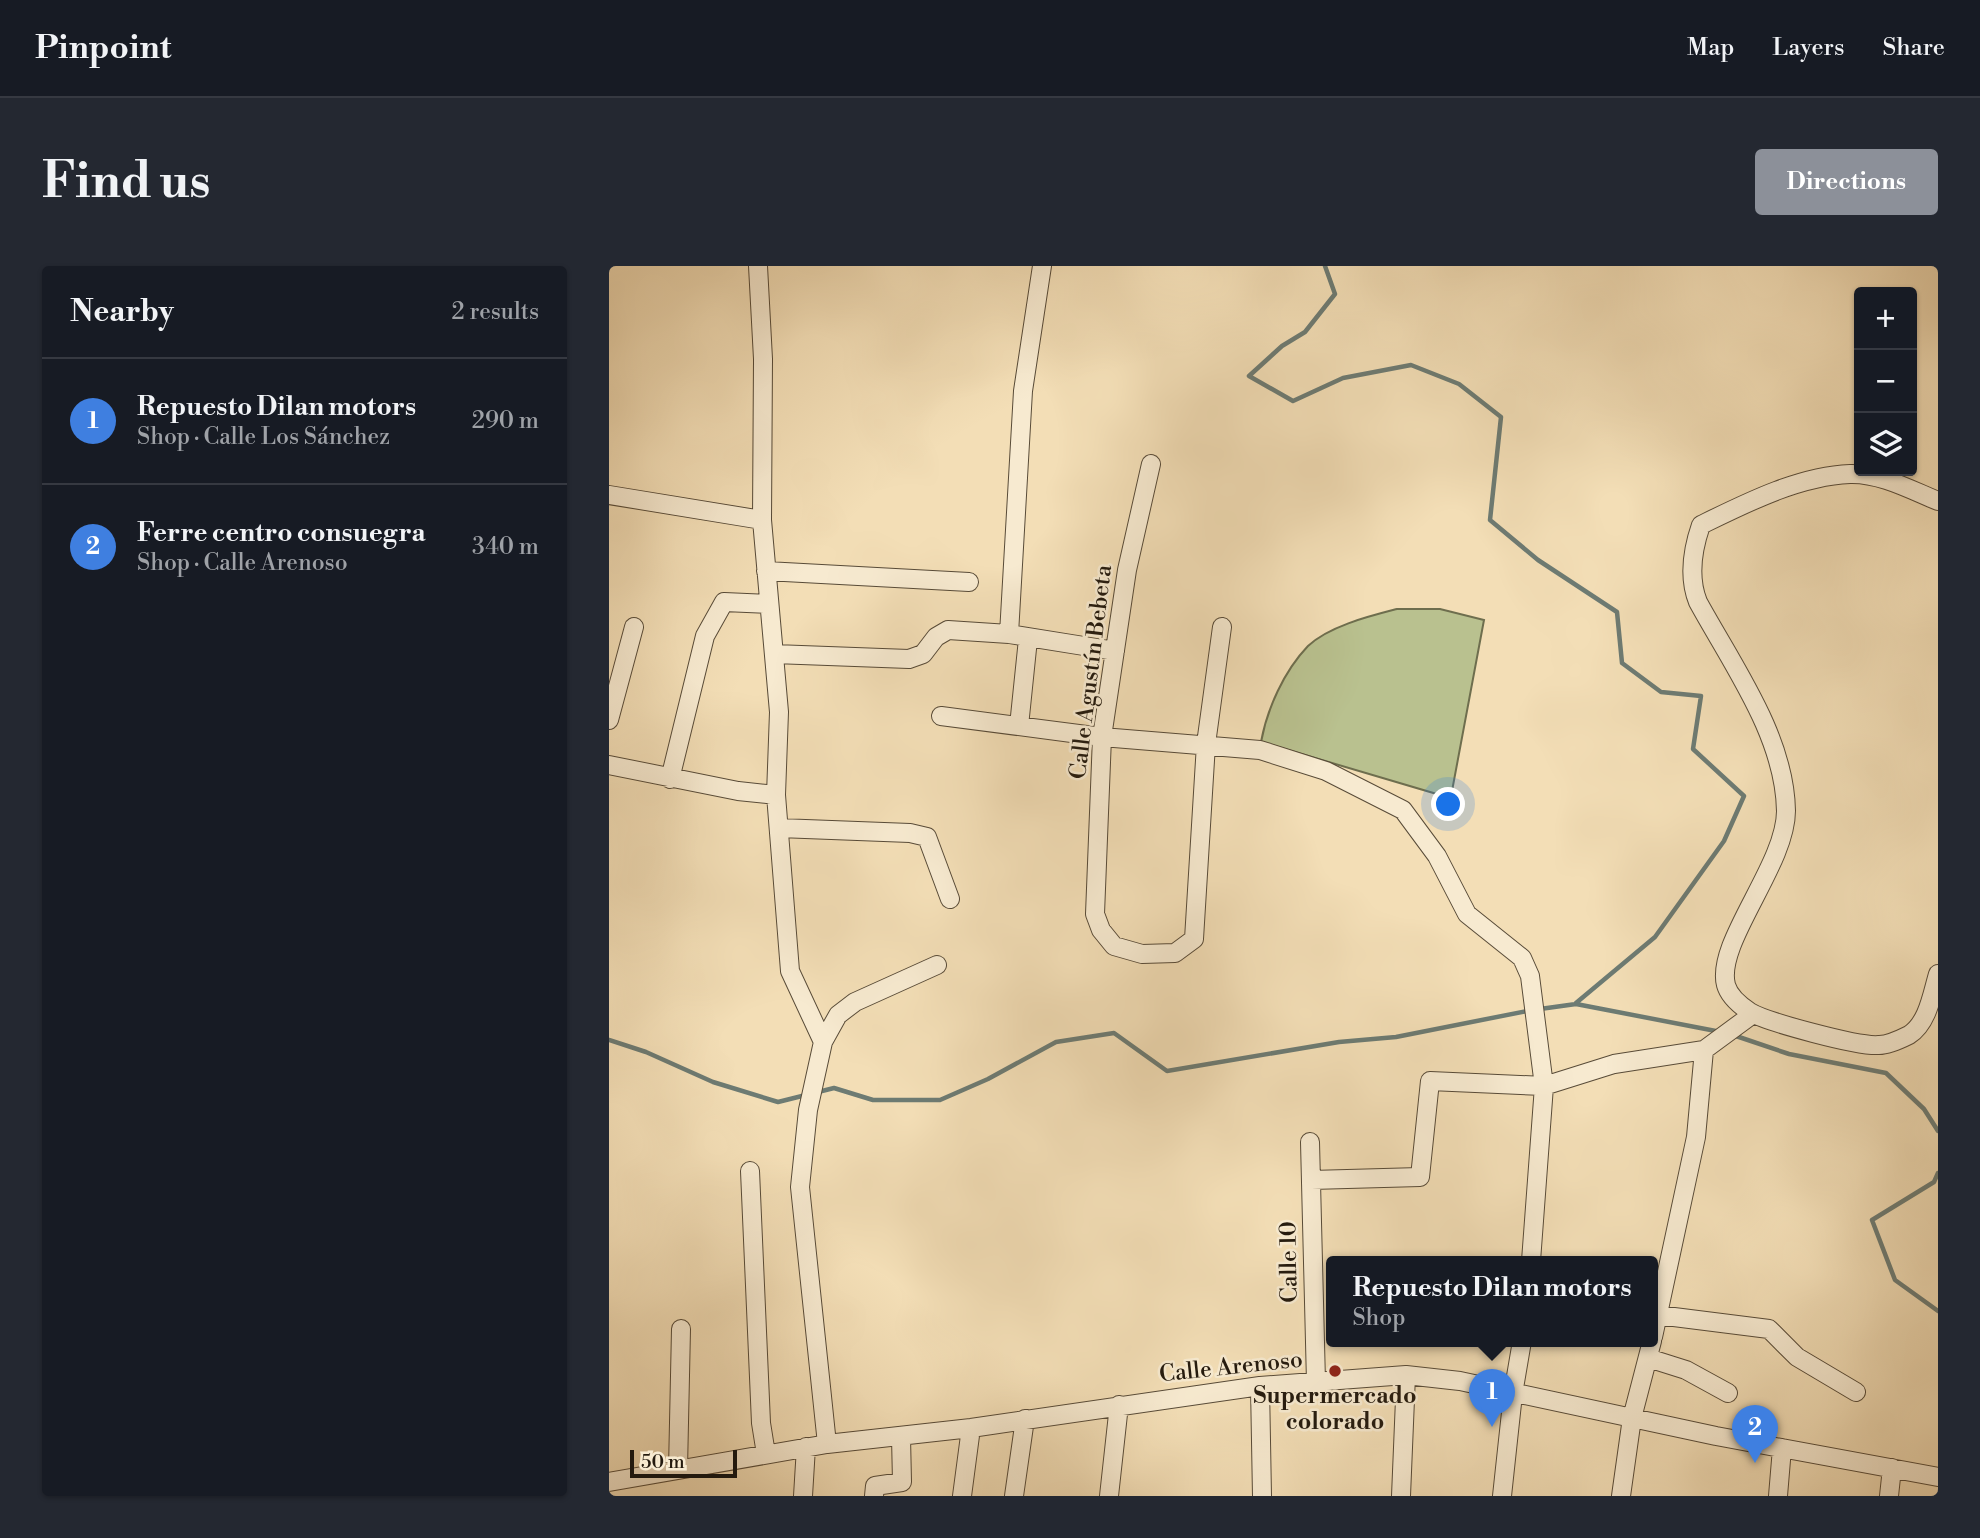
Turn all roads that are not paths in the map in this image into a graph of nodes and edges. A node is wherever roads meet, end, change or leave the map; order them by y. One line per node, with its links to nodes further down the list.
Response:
1 (758, 266): 6 (street)
2 (1042, 266): 12 (street)
3 (1151, 464): 14 (street, Calle Agustín Bebeta)
4 (609, 495): 6 (street)
5 (1938, 501): 28 (street)
6 (762, 520): 7 (street)
7 (766, 572): 8 (street); 9 (street)
8 (969, 582)
9 (769, 604): 15 (street); 22 (street)
10 (634, 626): 17 (street)
11 (1222, 627): 20 (street, Calle Agustín Bebeta)
12 (1009, 634): 13 (street); 15 (street)
13 (1028, 639): 14 (street); 18 (street)
14 (1115, 651): 19 (street, Calle Agustín Bebeta)
15 (774, 654): 23 (street)
16 (941, 716): 18 (street)
17 (609, 720)
18 (1019, 726): 19 (street)
19 (1102, 737): 20 (street); 20 (street, Calle Agustín Bebeta)
20 (1206, 744): 31 (street)
21 (609, 765): 22 (street)
22 (670, 779): 23 (street)
23 (776, 795): 24 (street)
24 (779, 828): 25 (street); 29 (street)
25 (950, 899)
26 (937, 965): 29 (street)
27 (1938, 974): 28 (street)
28 (1753, 1014): 30 (street)
29 (824, 1042): 52 (street)
30 (1708, 1048): 31 (street); 36 (street)
31 (1544, 1086): 34 (street); 35 (street)
32 (1310, 1142): 34 (street, Calle 10)
33 (750, 1171): 55 (street)
34 (1311, 1180): 42 (street, Calle 10)
35 (1531, 1256)
36 (1658, 1315): 44 (street)
37 (681, 1329): 57 (street)
38 (1521, 1347): 46 (street)
39 (1650, 1347): 48 (street)
40 (1654, 1347): 45 (street)
41 (1406, 1375): 42 (street, Calle Arenoso); 46 (street, Calle Arenoso); 66 (street)
42 (1316, 1382): 43 (street, Calle Arenoso)
43 (1260, 1386): 47 (street, Calle Arenoso); 65 (street)
44 (1856, 1392)
45 (1728, 1393)
46 (1513, 1395): 48 (street, Calle Arenoso); 67 (street)
47 (1119, 1405): 49 (street, Calle Arenoso); 64 (street)
48 (1632, 1418): 54 (street, Calle Arenoso); 68 (street)
49 (1025, 1419): 50 (street, Calle Arenoso); 63 (street)
50 (971, 1428): 51 (street, Calle Arenoso); 62 (street)
51 (901, 1437): 52 (street, Calle Arenoso); 61 (street)
52 (827, 1444): 53 (street, Calle Arenoso)
53 (806, 1447): 55 (street, Calle Arenoso); 60 (street)
54 (1782, 1448): 56 (street, Calle Arenoso); 69 (street)
55 (766, 1454): 57 (street, Calle Arenoso)
56 (1892, 1468): 58 (street, Calle Arenoso); 70 (street)
57 (678, 1469): 59 (street, Calle Arenoso)
58 (1938, 1477)
59 (609, 1482)
60 (803, 1496)
61 (874, 1496)
62 (963, 1496)
63 (1014, 1496)
64 (1109, 1496)
65 (1262, 1496)
66 (1401, 1496)
67 (1503, 1496)
68 (1621, 1496)
69 (1777, 1496)
70 (1889, 1496)

